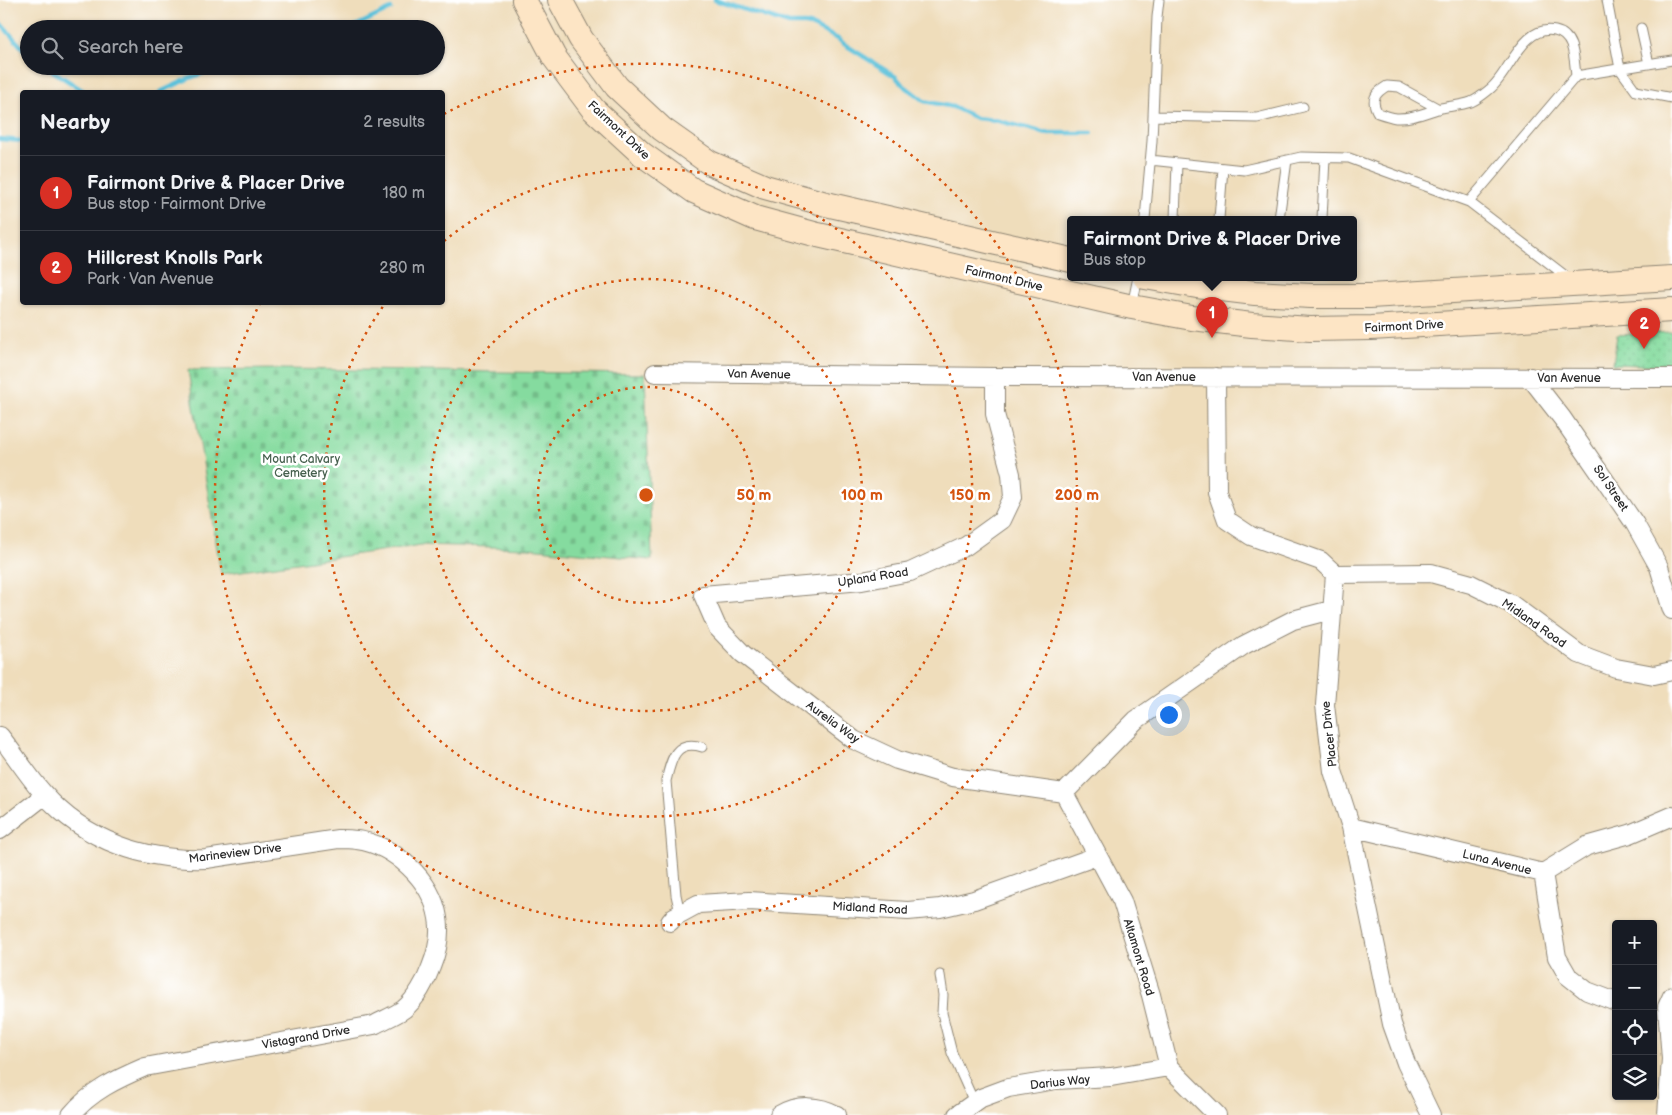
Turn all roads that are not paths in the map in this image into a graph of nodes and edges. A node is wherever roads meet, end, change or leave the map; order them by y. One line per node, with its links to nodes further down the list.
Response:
1 (524, 0): 30 (main road, Fairmont Drive)
2 (560, 0): 25 (main road)
3 (1159, 0): 13 (lane)
4 (1607, 0): 8 (lane)
5 (1642, 28): 7 (lane)
6 (1672, 60): 7 (lane)
7 (1649, 64): 8 (lane)
8 (1620, 70): 9 (lane); 10 (lane)
9 (1576, 76): 12 (lane); 19 (lane)
10 (1672, 98)
11 (1303, 107): 13 (lane)
12 (1439, 109): 12 (lane)
13 (1153, 116): 15 (lane)
14 (1325, 158): 16 (lane); 19 (lane); 24 (lane)
15 (1150, 160): 17 (lane); 20 (lane)
16 (1287, 160): 18 (lane); 23 (lane)
17 (1177, 163): 18 (lane); 21 (lane)
18 (1223, 168): 22 (lane)
19 (1469, 202): 29 (lane)
20 (1145, 216)
21 (1175, 216)
22 (1219, 216)
23 (1279, 216)
24 (1322, 216)
25 (1067, 259)
26 (1672, 278): 29 (main road)
27 (1137, 281): 30 (lane)
28 (1169, 281): 29 (main road)
29 (1576, 284)
30 (1132, 307): 31 (main road, Fairmont Drive)
31 (1672, 310)
32 (655, 373): 33 (street, Van Avenue)
33 (995, 377): 34 (street, Van Avenue); 38 (street, Upland Road)
34 (1216, 377): 35 (street, Van Avenue); 37 (street)
35 (1530, 377): 36 (street, Van Avenue); 40 (street, Sol Street)
36 (1672, 378)
37 (1335, 574): 39 (street, Placer Drive); 41 (street, Midland Road)
38 (702, 595): 44 (street, Aurelia Way)
39 (1331, 610): 44 (street); 47 (street, Placer Drive)
40 (1672, 610)
41 (1672, 671)
42 (0, 736): 45 (street, Marineview Drive)
43 (702, 747): 52 (lane)
44 (1064, 793): 49 (street, Altamont Road)
45 (45, 795): 48 (street); 51 (street, Marineview Drive)
46 (1672, 816): 50 (street)
47 (1351, 827): 50 (street, Luna Avenue); 63 (street, Placer Drive)
48 (0, 830)
49 (1096, 856): 52 (street, Midland Road); 56 (street, Altamont Road)
50 (1543, 873): 54 (street, Luna Avenue)
51 (416, 874): 58 (street, Vistagrand Drive)
52 (675, 918)
53 (940, 975): 57 (lane)
54 (1612, 1000)
55 (1664, 1003): 64 (street)
56 (1169, 1067): 57 (street, Darius Way); 62 (street)
57 (974, 1102): 61 (street, Darius Way)
58 (70, 1115)
59 (779, 1115): 60 (street)
60 (837, 1115)
61 (957, 1115)
62 (1217, 1115)
63 (1431, 1115)
64 (1666, 1115)

